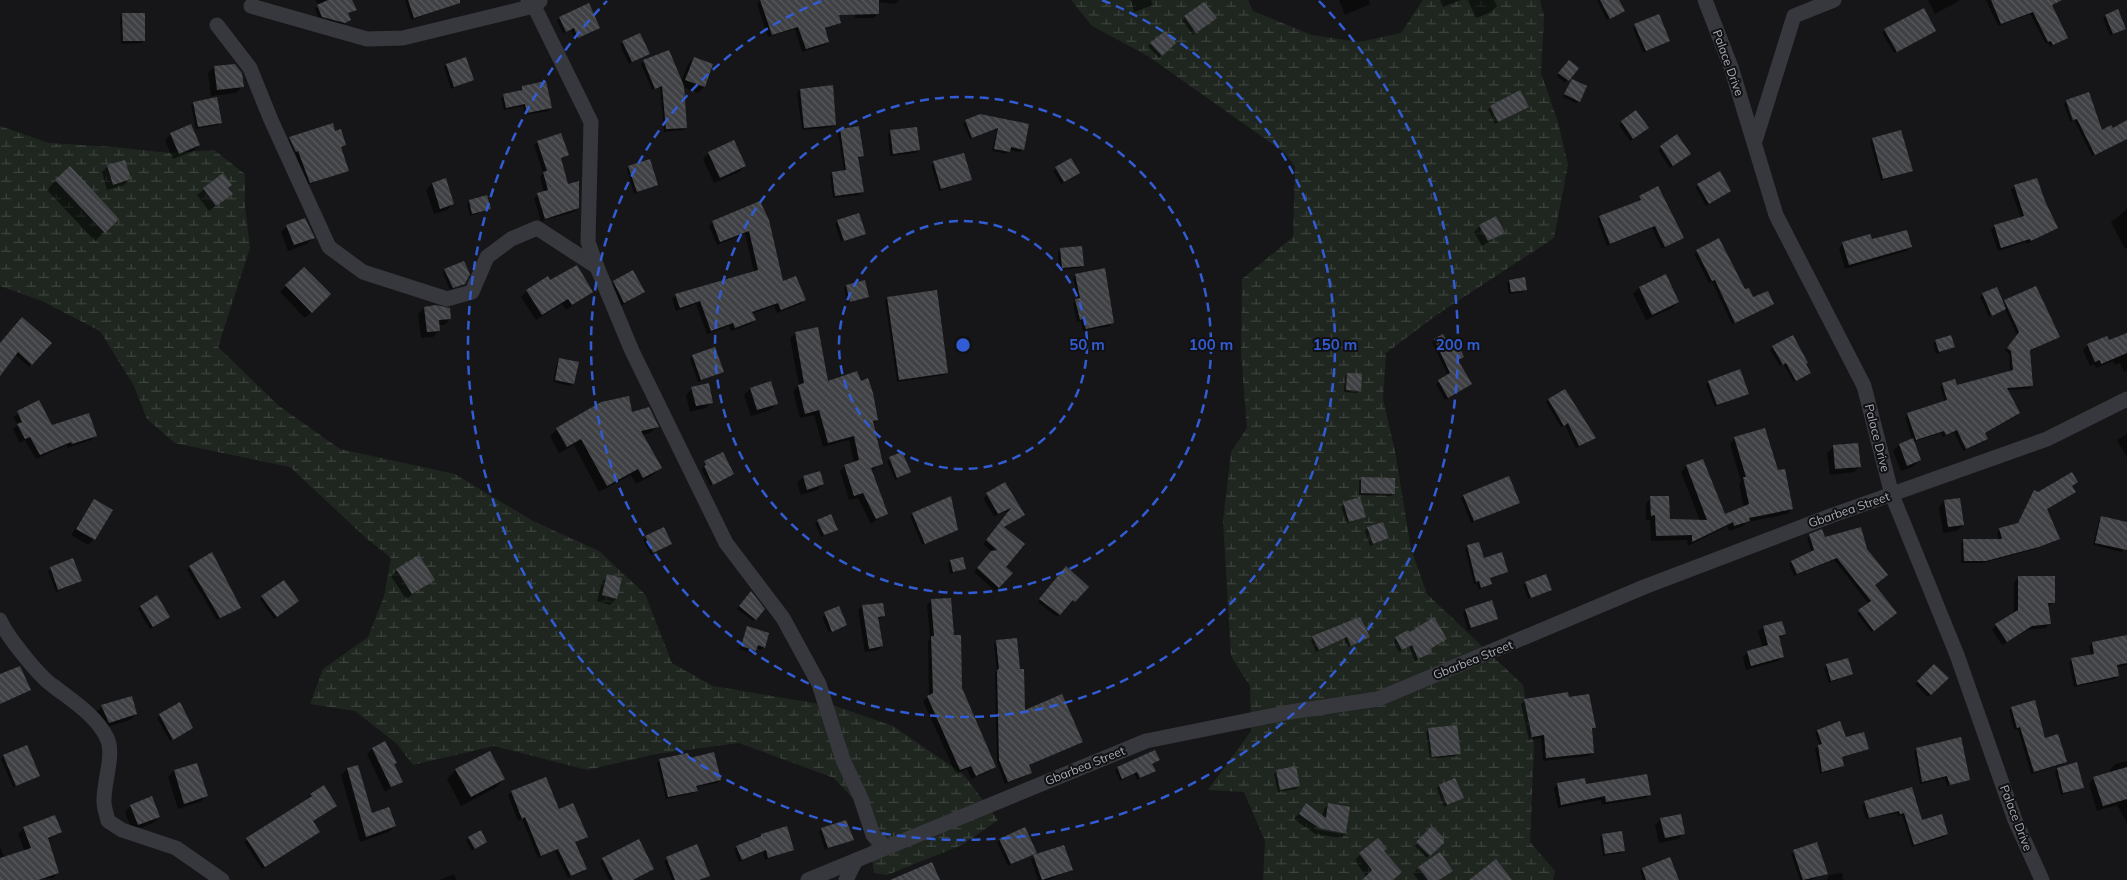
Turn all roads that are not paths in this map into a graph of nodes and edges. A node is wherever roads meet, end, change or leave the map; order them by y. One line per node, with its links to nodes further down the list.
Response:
1 (1705, 0): 6 (street, Palace Drive)
2 (1834, 0): 6 (street)
3 (534, 2): 4 (street); 7 (street)
4 (251, 6)
5 (218, 25): 7 (street)
6 (1755, 141): 9 (street, Palace Drive)
7 (596, 267): 11 (street)
8 (2127, 399): 9 (street, Gbarbea Street)
9 (1892, 495): 11 (street, Gbarbea Street); 16 (street, Palace Drive)
10 (0, 620): 13 (street)
11 (886, 848): 12 (street, Gbarbea Street)
12 (856, 860): 14 (street, Gbarbea Street); 15 (street)
13 (222, 880)
14 (808, 880)
15 (846, 880)
16 (2042, 880)

